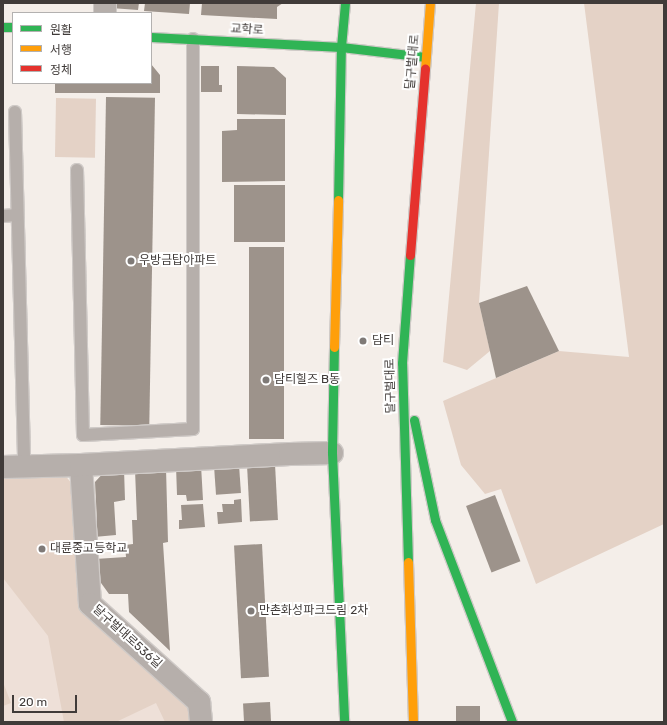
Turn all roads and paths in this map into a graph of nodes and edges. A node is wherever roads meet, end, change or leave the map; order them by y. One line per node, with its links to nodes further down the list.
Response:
1 (345, 3): 5 (main road)
2 (430, 3): 6 (main road, 달구벌대로)
3 (152, 37): 4 (main road, 교학로)
4 (193, 39): 5 (main road, 교학로); 8 (lane)
5 (341, 47): 6 (main road, 교학로); 12 (main road)
6 (425, 57): 11 (main road, 달구벌대로)
7 (15, 112): 9 (lane)
8 (77, 170)
9 (17, 215): 10 (lane); 15 (lane)
10 (3, 216)
11 (402, 363): 18 (main road, 달구벌대로); 19 (main road)
12 (332, 453): 13 (street); 17 (main road)
13 (81, 466): 15 (street); 16 (street, 달구벌대로536길)
14 (3, 467): 15 (street)
15 (24, 467)
16 (201, 722)
17 (344, 722)
18 (414, 722)
19 (512, 722)

